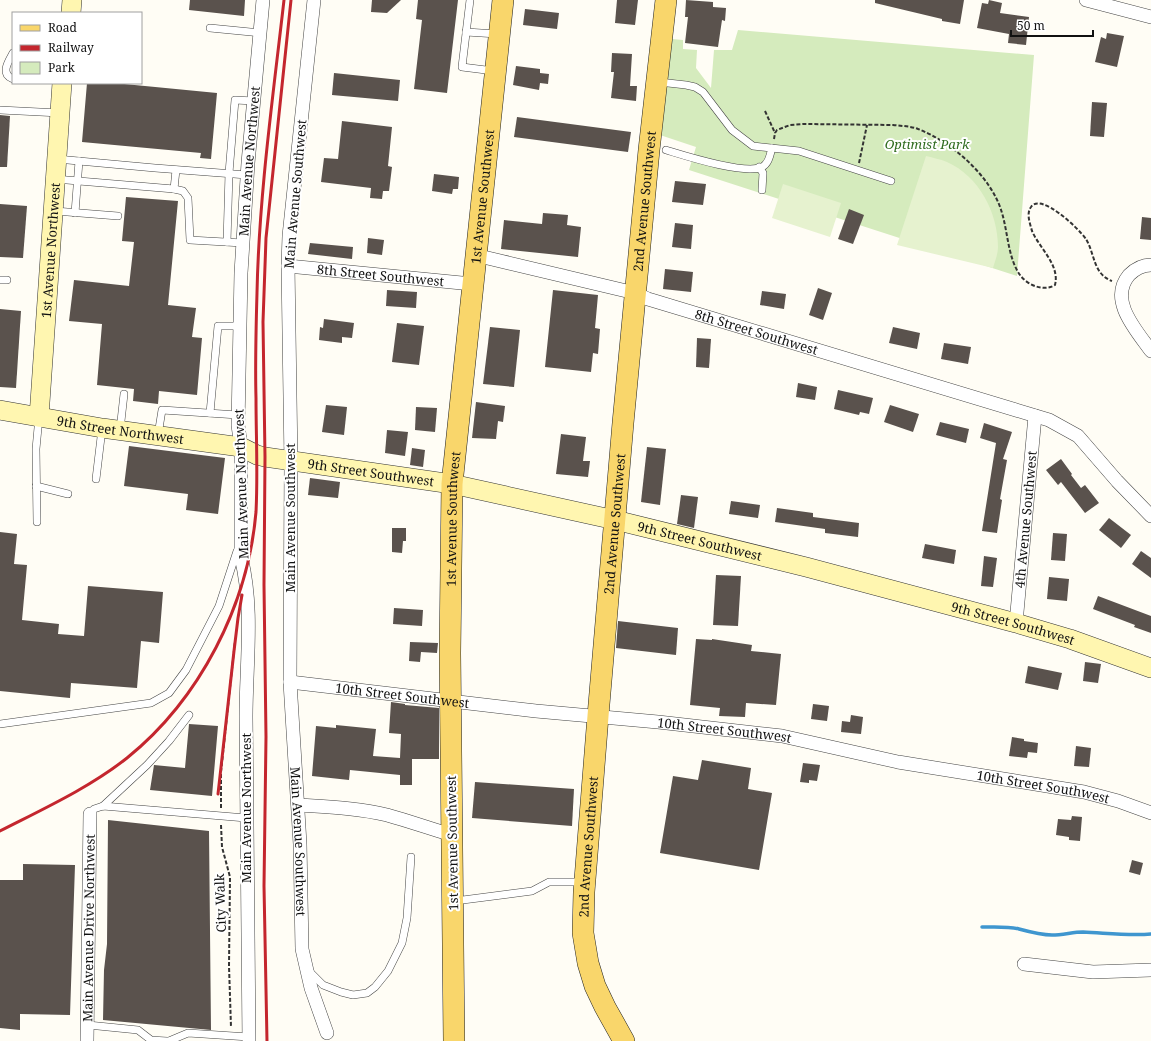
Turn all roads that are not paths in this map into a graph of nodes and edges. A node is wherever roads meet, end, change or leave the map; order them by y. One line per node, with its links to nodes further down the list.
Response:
1 (72, 0): 8 (street)
2 (263, 0): 12 (street, Main Avenue Northwest)
3 (314, 0): 42 (street, Main Avenue Southwest)
4 (470, 0): 11 (lane)
5 (503, 0): 13 (main road, 1st Avenue Southwest)
6 (666, 0): 17 (main road, 2nd Avenue Southwest)
7 (1086, 0): 9 (street)
8 (71, 12)
9 (1151, 17)
10 (210, 28): 12 (lane)
11 (466, 32): 13 (lane); 15 (lane)
12 (260, 33): 19 (street, Main Avenue Northwest)
13 (499, 34): 15 (main road, 1st Avenue Southwest)
14 (12, 54): 16 (lane)
15 (495, 71): 40 (main road, 1st Avenue Southwest)
16 (12, 79)
17 (657, 82): 22 (lane); 44 (main road, 2nd Avenue Southwest)
18 (60, 84): 21 (street, 1st Avenue Northwest)
19 (254, 101): 28 (lane); 29 (street, Main Avenue Northwest)
20 (0, 110): 21 (lane)
21 (60, 113): 24 (street, 1st Avenue Northwest)
22 (772, 148): 26 (lane); 32 (lane)
23 (666, 150): 26 (lane)
24 (56, 158): 25 (lane); 30 (street, 1st Avenue Northwest)
25 (79, 161): 27 (lane); 31 (lane)
26 (759, 167): 34 (lane)
27 (176, 170): 28 (lane); 33 (lane)
28 (228, 173): 29 (lane); 38 (lane)
29 (247, 175): 39 (street, Main Avenue Northwest)
30 (55, 178): 31 (lane); 35 (street, 1st Avenue Northwest)
31 (78, 180): 33 (lane); 36 (lane)
32 (891, 181)
33 (174, 189): 38 (lane)
34 (762, 190)
35 (53, 211): 36 (lane); 46 (street, 1st Avenue Northwest)
36 (75, 213): 37 (lane)
37 (118, 216)
38 (228, 242): 39 (lane)
39 (242, 243): 45 (street, Main Avenue Northwest)
40 (475, 255): 43 (main road, 1st Avenue Southwest); 44 (street, 8th Street Southwest)
41 (1151, 265): 47 (street)
42 (288, 266): 43 (street, 8th Street Southwest); 57 (street, Main Avenue Southwest)
43 (472, 284): 59 (main road, 1st Avenue Southwest)
44 (635, 293): 52 (street, 8th Street Southwest); 63 (main road, 2nd Avenue Southwest)
45 (240, 326): 50 (lane); 51 (street, Main Avenue Northwest)
46 (44, 346): 49 (street); 53 (street, 1st Avenue Northwest)
47 (1151, 351)
48 (124, 394): 54 (lane)
49 (1, 410): 53 (street, 9th Street Northwest)
50 (210, 413): 51 (lane); 55 (lane)
51 (238, 415): 56 (street, Main Avenue Northwest)
52 (1035, 416): 62 (street, 8th Street Southwest); 66 (street, 4th Avenue Southwest)
53 (39, 417): 54 (street, 9th Street Northwest); 60 (lane)
54 (111, 429): 55 (street, 9th Street Northwest); 58 (lane)
55 (158, 435): 56 (street, 9th Street Northwest)
56 (241, 447): 57 (street, 9th Street Southwest); 65 (street, Main Avenue Northwest)
57 (291, 462): 59 (street, 9th Street Southwest); 68 (street, Main Avenue Southwest)
58 (96, 479)
59 (452, 484): 63 (street, 9th Street Southwest); 69 (main road, 1st Avenue Southwest)
60 (36, 486): 61 (lane); 64 (lane)
61 (68, 494)
62 (1151, 516)
63 (615, 520): 66 (street, 9th Street Southwest); 71 (main road, 2nd Avenue Southwest)
64 (37, 522)
65 (240, 542): 72 (lane); 77 (street, Main Avenue Northwest)
66 (1016, 623): 67 (street, 9th Street Southwest)
67 (1151, 668)
68 (290, 682): 69 (street, 10th Street Southwest); 73 (street, Main Avenue Southwest)
69 (451, 701): 71 (street, 10th Street Southwest); 78 (main road, 1st Avenue Southwest)
70 (189, 715): 74 (lane)
71 (598, 716): 75 (street, 10th Street Southwest); 80 (main road, 2nd Avenue Southwest)
72 (0, 724)
73 (298, 805): 78 (street); 83 (street, Main Avenue Southwest)
74 (103, 806): 76 (lane); 77 (lane)
75 (1151, 813)
76 (90, 814): 85 (street, Main Avenue Drive Northwest)
77 (246, 818): 87 (street, Main Avenue Northwest)
78 (452, 835): 81 (main road, 1st Avenue Southwest)
79 (411, 857): 83 (lane)
80 (585, 882): 81 (lane); 91 (main road, 2nd Avenue Southwest)
81 (453, 901): 90 (main road, 1st Avenue Southwest)
82 (1024, 964): 84 (street)
83 (307, 969): 86 (street, Main Avenue Southwest)
84 (1151, 970)
85 (88, 1025): 88 (street, Main Avenue Drive Northwest); 89 (lane)
86 (327, 1033)
87 (249, 1039): 89 (lane)
88 (88, 1041)
89 (168, 1041)
90 (454, 1041)
91 (624, 1041)

